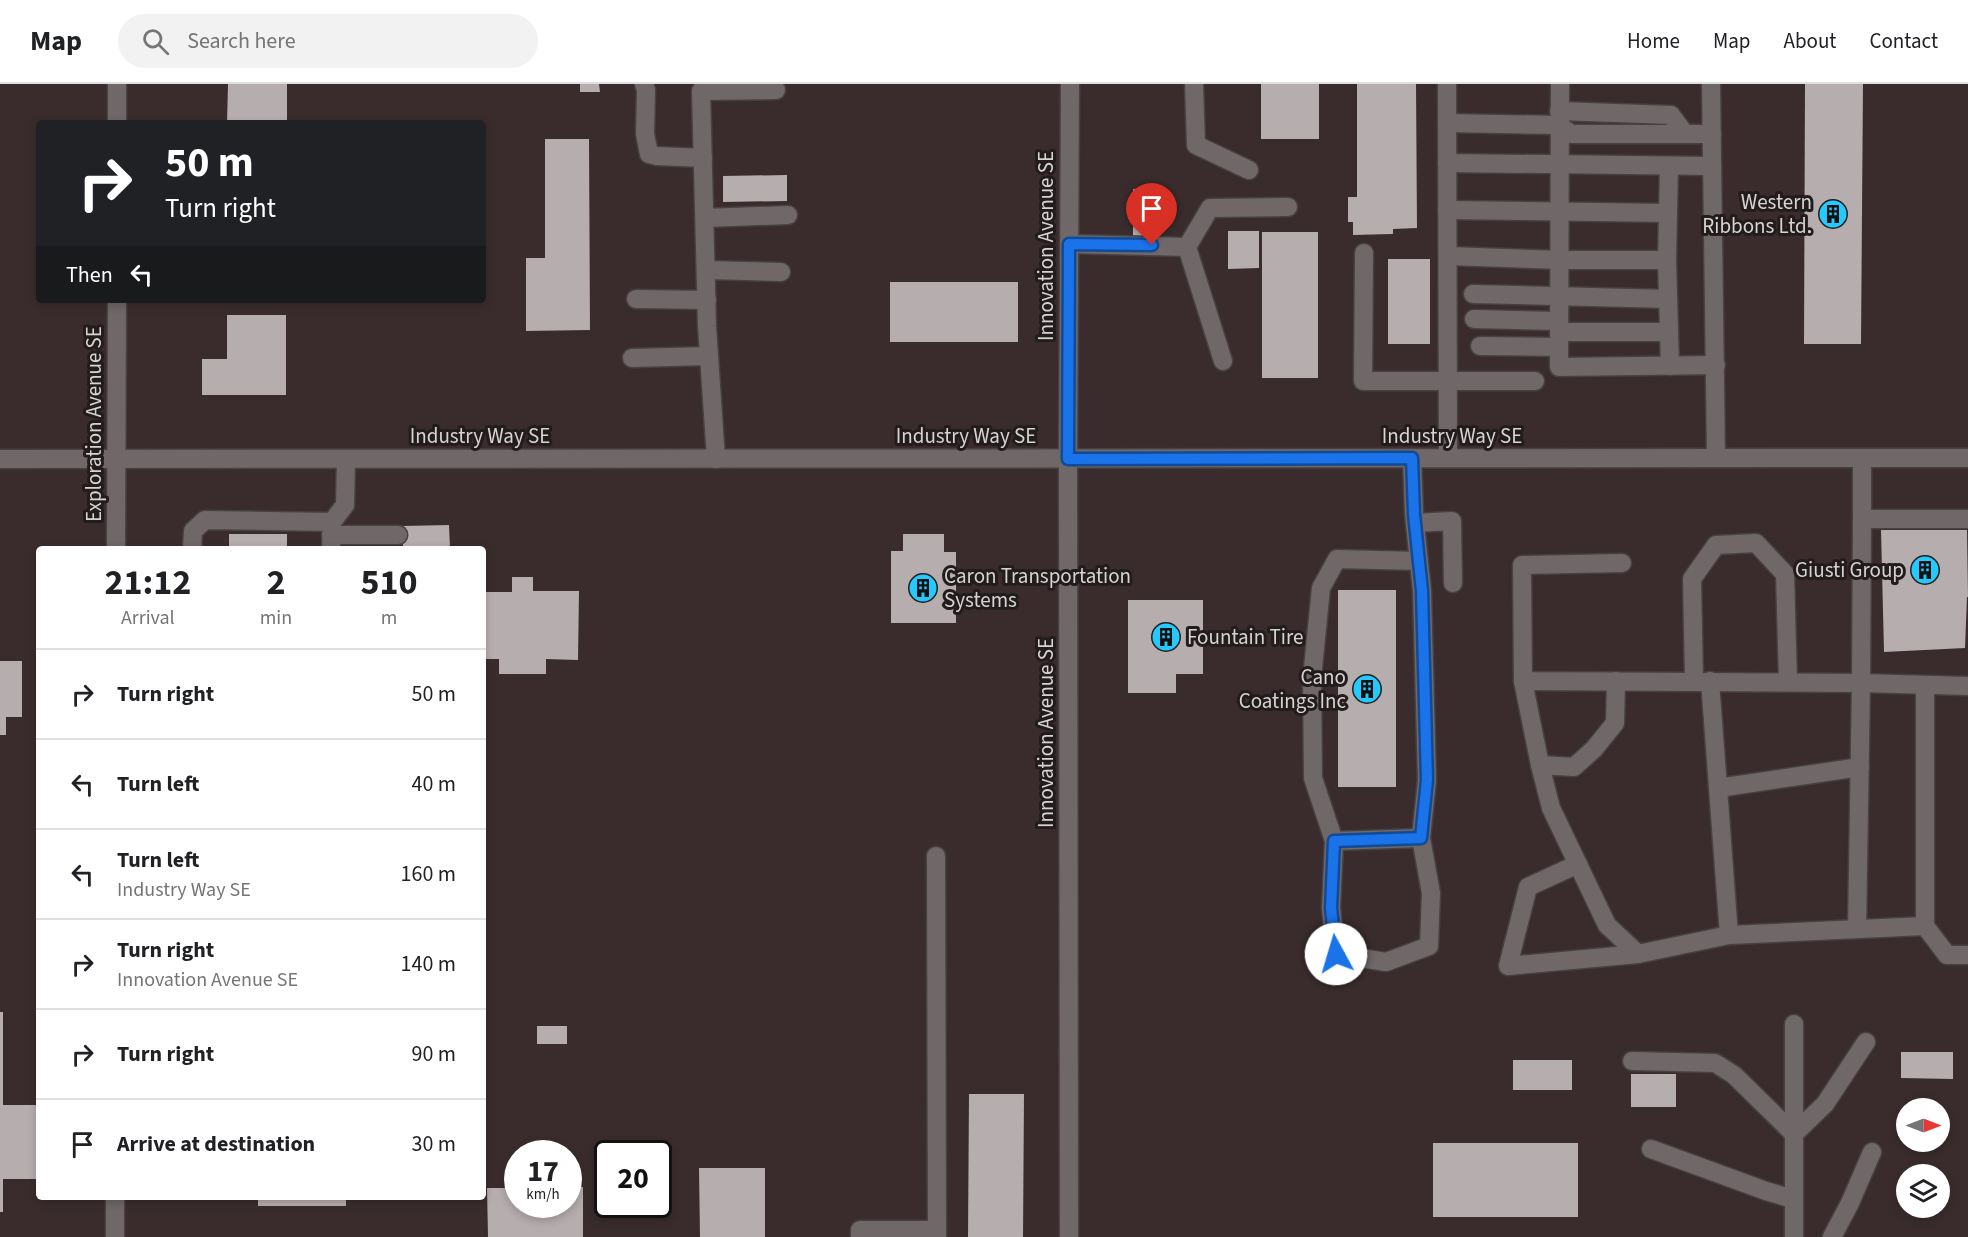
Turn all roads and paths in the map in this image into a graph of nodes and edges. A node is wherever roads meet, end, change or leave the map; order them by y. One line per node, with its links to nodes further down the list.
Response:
1 (117, 84): 11 (street)
2 (644, 84): 14 (street)
3 (1070, 84): 26 (street, Innovation Avenue SE)
4 (1194, 84): 19 (street)
5 (1447, 84): 12 (street)
6 (1560, 84): 10 (street)
7 (1711, 84): 13 (street)
8 (701, 88): 9 (street); 14 (street)
9 (776, 90)
10 (1559, 118): 12 (street); 13 (street); 16 (street)
11 (117, 120)
12 (1447, 123): 15 (street)
13 (1712, 134): 18 (street)
14 (703, 158): 25 (street)
15 (1447, 163): 16 (street); 21 (street)
16 (1560, 164): 17 (street); 22 (street)
17 (1669, 166): 18 (street); 23 (street)
18 (1712, 166): 47 (street)
19 (1249, 170)
20 (1288, 207): 27 (street)
21 (1447, 210): 22 (street); 29 (street)
22 (1560, 211): 23 (street); 30 (street)
23 (1668, 213): 31 (street)
24 (788, 215): 25 (street)
25 (705, 218): 32 (street)
26 (1069, 244): 27 (street); 60 (street, Innovation Avenue SE)
27 (1187, 247): 46 (street)
28 (1364, 253): 49 (street)
29 (1448, 256): 30 (street); 49 (street)
30 (1559, 260): 31 (street); 35 (street)
31 (1667, 260): 37 (street)
32 (706, 270): 33 (street); 38 (street)
33 (781, 272)
34 (1473, 294): 35 (street)
35 (1559, 295): 37 (street); 42 (street)
36 (636, 299): 38 (street)
37 (1668, 299): 41 (street)
38 (707, 300): 44 (street)
39 (117, 303): 57 (street, Exploration Avenue SE)
40 (1474, 319): 42 (street)
41 (1669, 332): 42 (street); 48 (street)
42 (1559, 333): 43 (street); 48 (street)
43 (1480, 346)
44 (709, 356): 45 (street); 59 (street)
45 (632, 358)
46 (1223, 361)
47 (1716, 365): 48 (street); 53 (street)
48 (1670, 366)
49 (1448, 380): 50 (street); 52 (street)
50 (1535, 381)
51 (1412, 458): 52 (street, Industry Way SE); 60 (street, Industry Way SE); 63 (street)
52 (1448, 458): 53 (street, Industry Way SE)
53 (1716, 458): 54 (street, Industry Way SE)
54 (1862, 458): 55 (street, Industry Way SE); 61 (street)
55 (1968, 458)
56 (0, 459): 57 (street, Industry Way SE)
57 (116, 459): 58 (street, Industry Way SE); 66 (street, Exploration Avenue SE)
58 (346, 459): 59 (street, Industry Way SE); 64 (street)
59 (716, 459): 60 (street, Industry Way SE)
60 (1068, 459): 102 (street, Innovation Avenue SE)
61 (1862, 519): 62 (street); 75 (street)
62 (1968, 519)
63 (1415, 523): 68 (street); 70 (street)
64 (332, 535): 65 (street); 67 (street)
65 (398, 535)
66 (116, 546)
67 (192, 546)
68 (1419, 561): 81 (street); 82 (street)
69 (1622, 563): 71 (street)
70 (1454, 583)
71 (1523, 681): 72 (street); 78 (street)
72 (1616, 681): 73 (street); 78 (street)
73 (1702, 681): 74 (street); 74 (street); 80 (street)
74 (1788, 682): 75 (street)
75 (1861, 683): 76 (street); 79 (street)
76 (1926, 685): 77 (street); 85 (street)
77 (1968, 686)
78 (1540, 765): 84 (street)
79 (1860, 766): 80 (street); 86 (street)
80 (1718, 788): 87 (street)
81 (1421, 838): 82 (street); 82 (street)
82 (1334, 841)
83 (936, 856): 99 (street)
84 (1578, 864): 88 (street); 88 (street)
85 (1925, 926): 86 (street); 89 (street)
86 (1857, 929): 87 (street)
87 (1729, 935): 88 (street)
88 (1638, 954)
89 (1968, 955)
90 (1794, 1024): 93 (street)
91 (1866, 1042): 93 (street)
92 (1632, 1061): 93 (street)
93 (1794, 1134): 96 (street)
94 (1651, 1149): 96 (street)
95 (1872, 1152): 104 (street)
96 (1793, 1199): 103 (street)
97 (115, 1200): 100 (street)
98 (902, 1234): 99 (street); 101 (street)
99 (937, 1234)
100 (115, 1237)
101 (860, 1237)
102 (1069, 1237)
103 (1794, 1237)
104 (1832, 1237)

